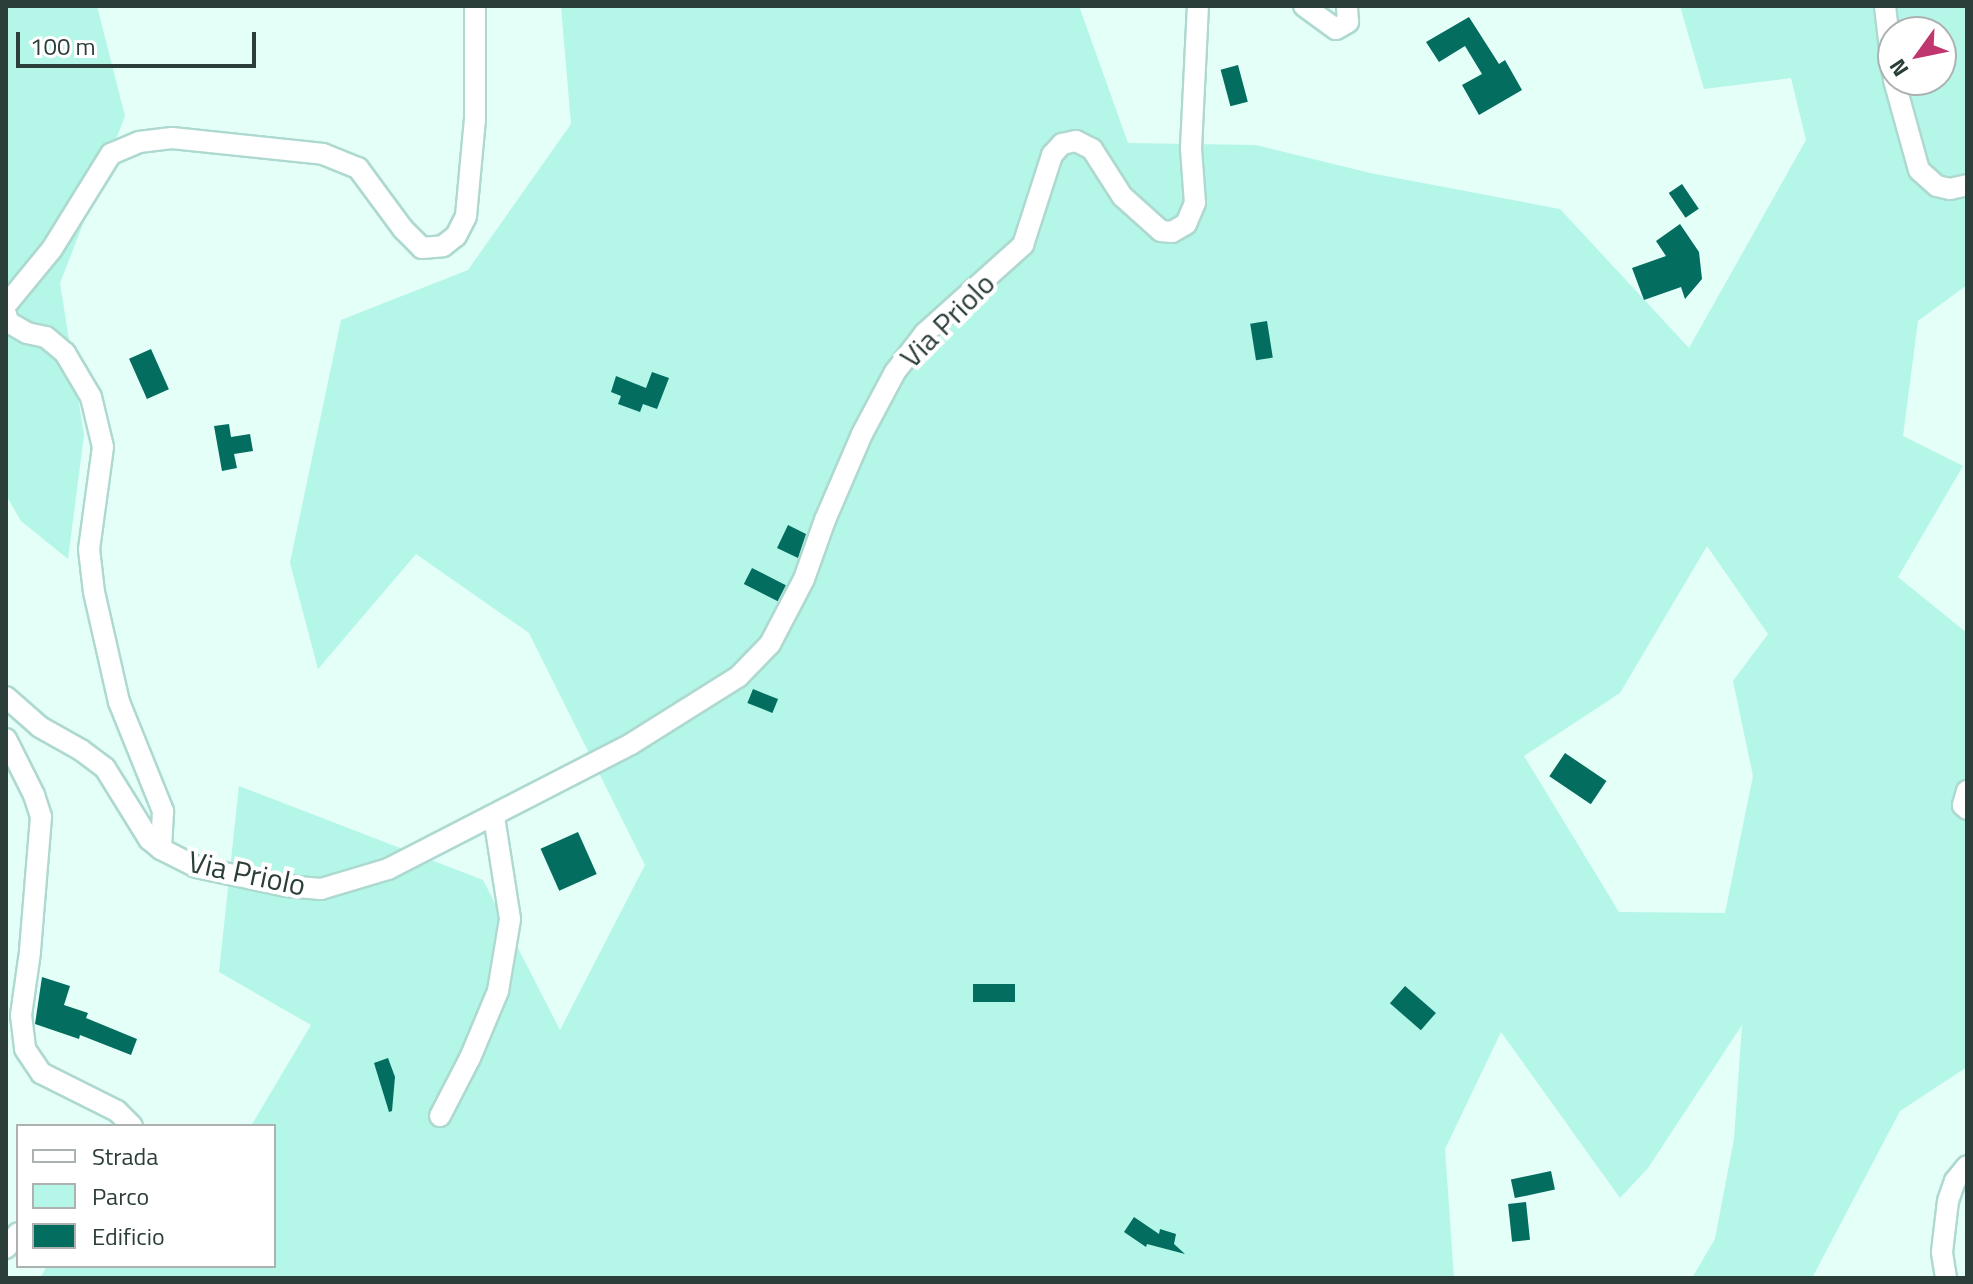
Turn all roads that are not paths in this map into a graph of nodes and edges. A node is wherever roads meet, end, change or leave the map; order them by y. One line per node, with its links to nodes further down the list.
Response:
1 (475, 6): 7 (street)
2 (1198, 6): 13 (street, Via Priolo)
3 (1304, 6): 4 (street)
4 (1347, 6)
5 (1899, 96): 6 (street)
6 (1967, 185)
7 (6, 305)
8 (6, 314): 14 (street)
9 (6, 697): 14 (street, Via Priolo)
10 (6, 739): 16 (street)
11 (1967, 791): 12 (street)
12 (1967, 809)
13 (494, 817): 14 (street, Via Priolo); 15 (street)
14 (161, 849)
15 (440, 1116)
16 (130, 1124)
17 (1967, 1166): 18 (street)
18 (1946, 1278)

